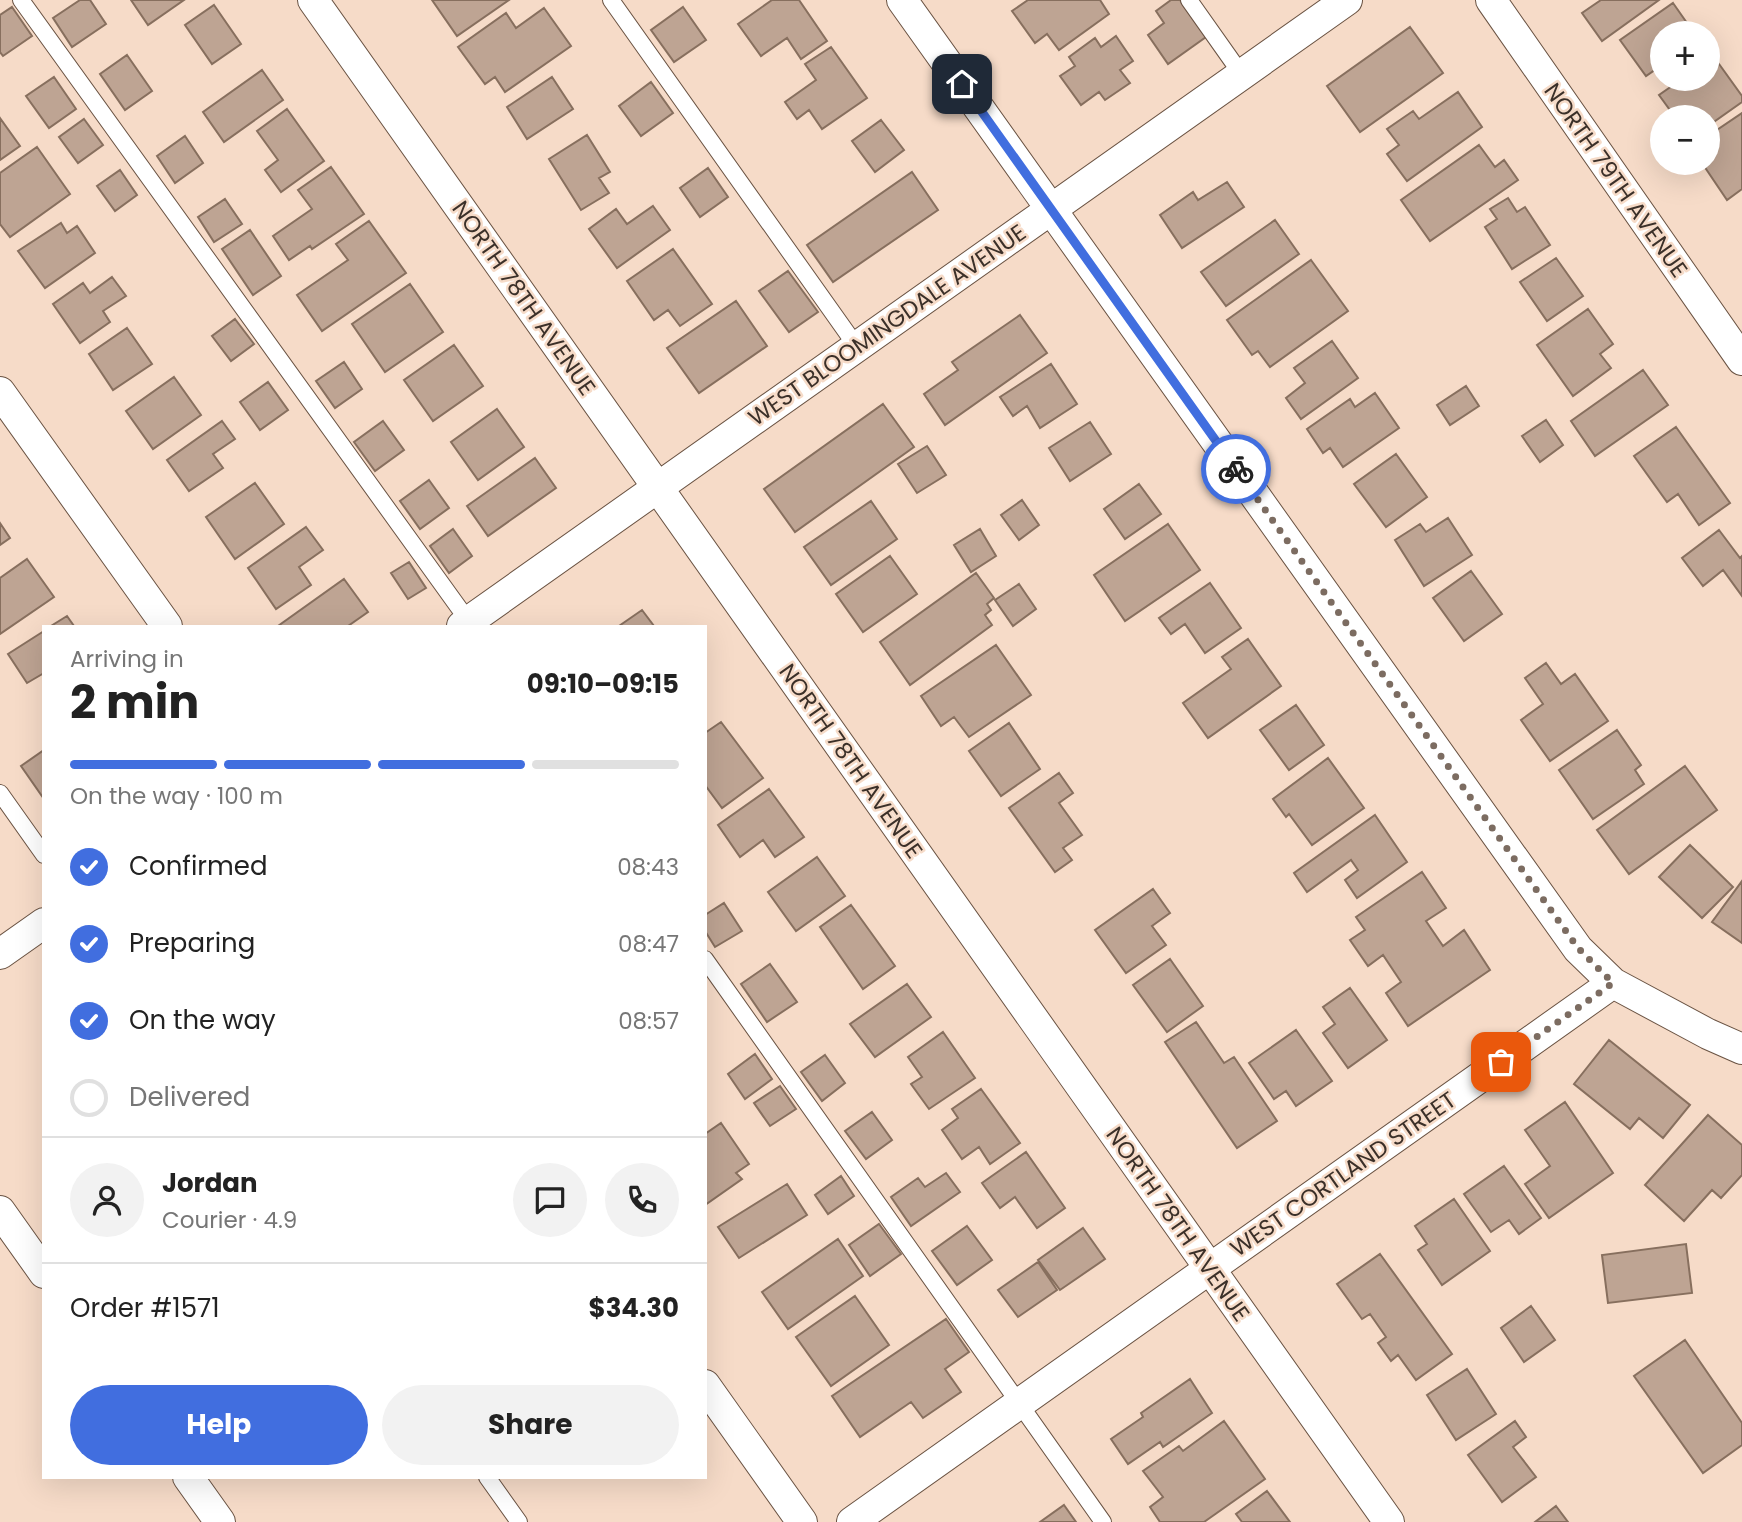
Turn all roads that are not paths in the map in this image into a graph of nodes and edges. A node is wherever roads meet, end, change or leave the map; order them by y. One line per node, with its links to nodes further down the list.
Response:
1 (21, 0): 15 (lane)
2 (313, 0): 13 (street, NORTH 78TH AVENUE)
3 (611, 0): 10 (lane)
4 (902, 0): 9 (street)
5 (1189, 0): 8 (lane)
6 (1347, 0): 8 (street, WEST BLOOMINGDALE AVENUE)
7 (1491, 0): 11 (street, NORTH 79TH AVENUE)
8 (1242, 75): 9 (street, WEST BLOOMINGDALE AVENUE)
9 (1051, 209): 10 (street, WEST BLOOMINGDALE AVENUE); 21 (street)
10 (857, 347): 13 (street, WEST BLOOMINGDALE AVENUE)
11 (1742, 360)
12 (0, 391): 14 (street)
13 (658, 488): 15 (street, WEST BLOOMINGDALE AVENUE); 24 (street, NORTH 78TH AVENUE)
14 (166, 625)
15 (467, 625)
16 (0, 793): 17 (lane)
17 (42, 852)
18 (42, 924): 19 (street)
19 (0, 954)
20 (707, 962): 27 (lane)
21 (1613, 983): 22 (street); 24 (street, WEST CORTLAND STREET)
22 (1742, 1049)
23 (0, 1211): 25 (street)
24 (1210, 1268): 27 (street, WEST CORTLAND STREET); 35 (street, NORTH 78TH AVENUE)
25 (42, 1270)
26 (707, 1388): 32 (street)
27 (1018, 1404): 33 (street, WEST CORTLAND STREET); 34 (lane)
28 (189, 1479): 30 (street)
29 (488, 1479): 31 (lane)
30 (220, 1522)
31 (519, 1522)
32 (803, 1522)
33 (852, 1522)
34 (1103, 1522)
35 (1389, 1522)

